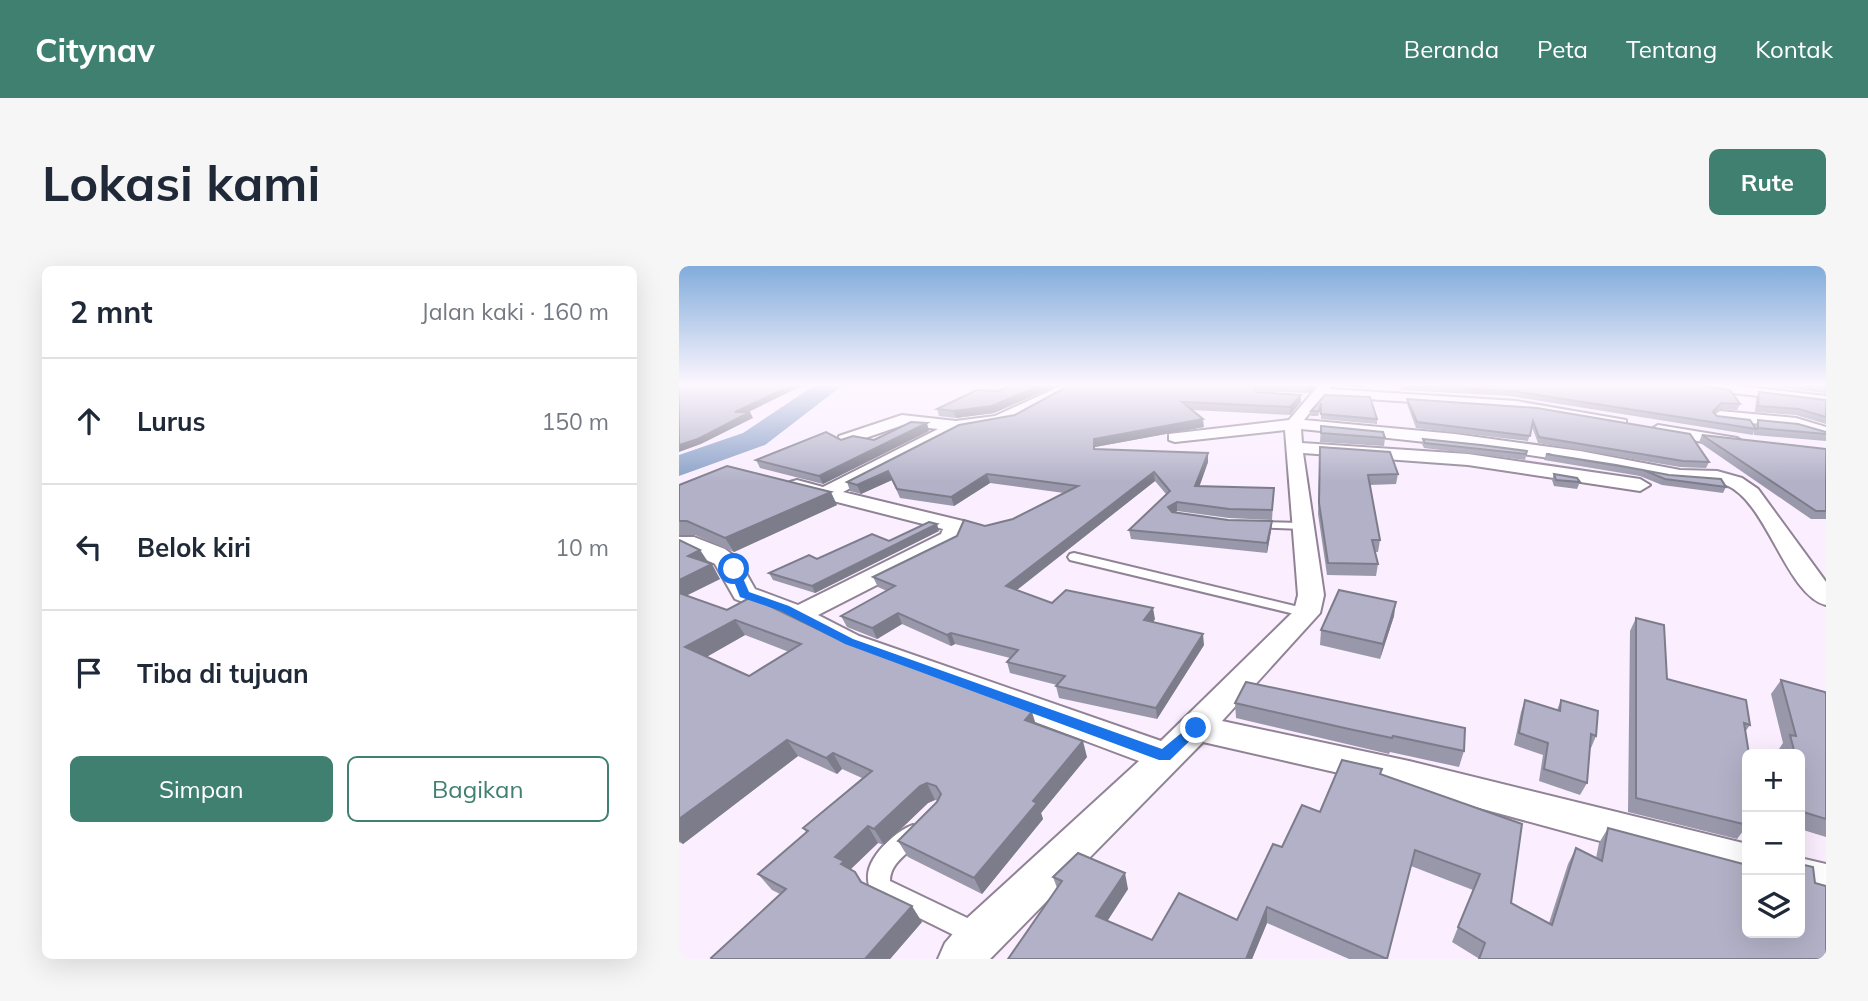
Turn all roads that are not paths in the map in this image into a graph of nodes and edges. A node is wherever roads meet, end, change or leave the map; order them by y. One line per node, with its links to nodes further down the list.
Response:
1 (1004, 417): 8 (street)
2 (1262, 417): 10 (street)
3 (1307, 417): 17 (street)
4 (1319, 417): 14 (street)
5 (1355, 417): 21 (street)
6 (1591, 417): 12 (street)
7 (1735, 417): 9 (street)
8 (956, 426): 11 (street); 15 (street)
9 (1826, 432)
10 (1175, 437)
11 (845, 440)
12 (1751, 445)
13 (777, 481): 15 (street)
14 (1644, 486)
15 (826, 493): 18 (street)
16 (1240, 524): 17 (lane)
17 (1303, 526): 23 (street)
18 (955, 529): 22 (street)
19 (686, 542): 22 (street)
20 (1074, 557): 23 (lane)
21 (1826, 597)
22 (786, 609): 25 (street)
23 (1307, 613): 24 (street)
24 (1196, 728): 25 (street); 27 (street)
25 (1164, 756): 30 (street)
26 (926, 821): 30 (lane)
27 (1742, 862)
28 (1805, 878): 29 (street)
29 (1826, 884)
30 (971, 948)

